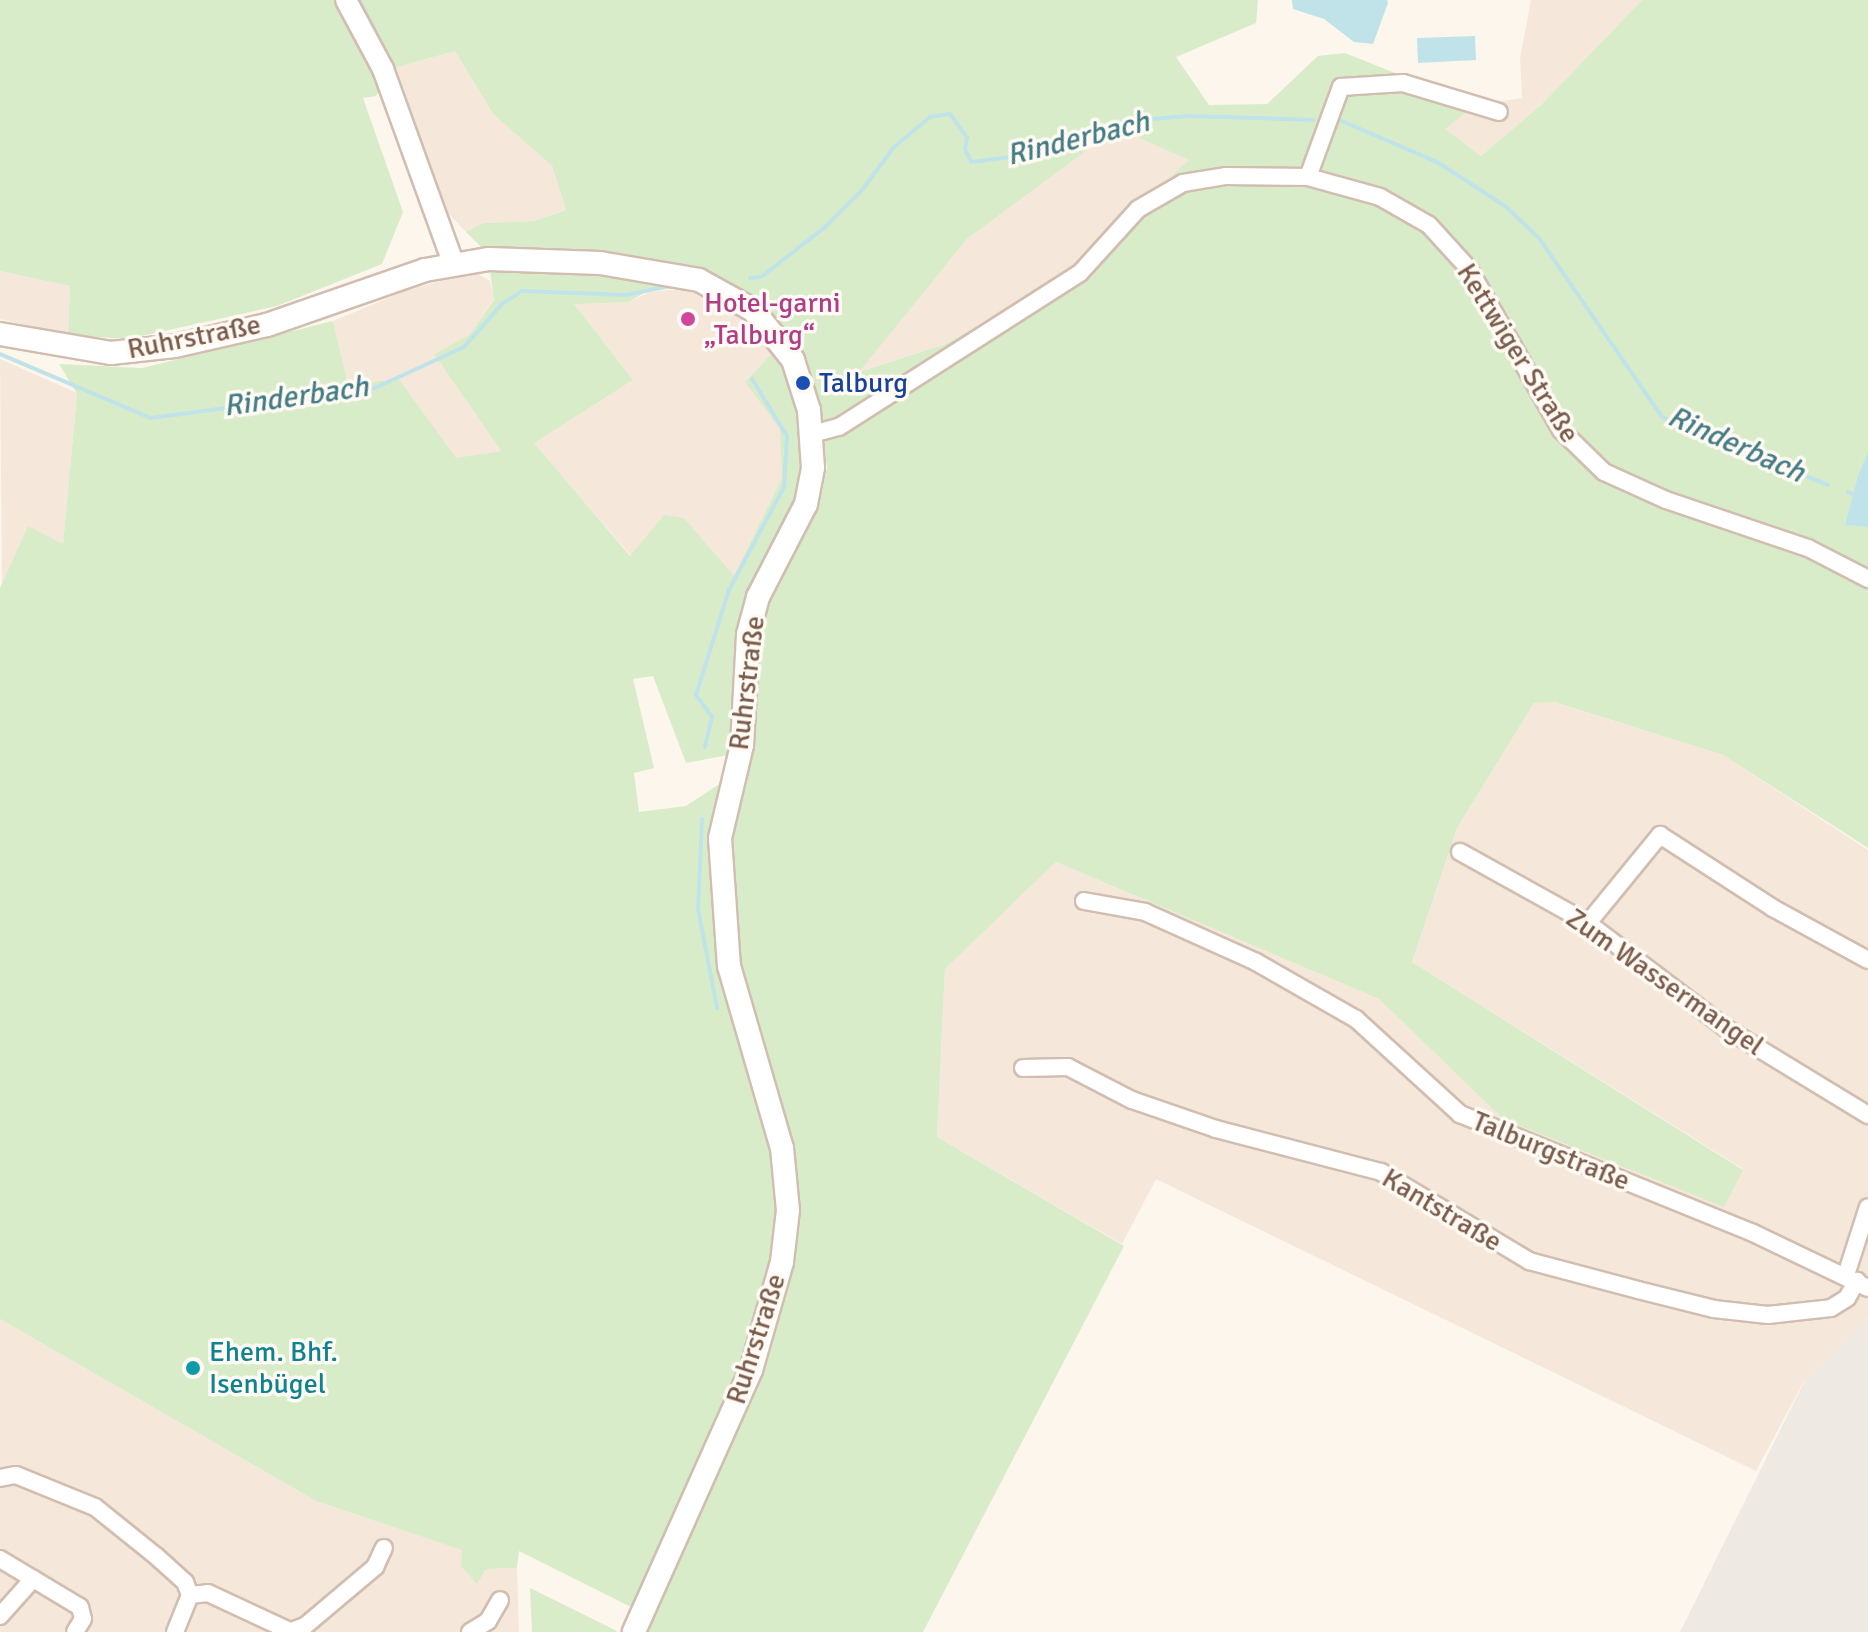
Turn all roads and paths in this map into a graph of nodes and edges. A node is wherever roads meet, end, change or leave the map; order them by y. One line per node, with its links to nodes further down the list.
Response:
1 (346, 0): 4 (street)
2 (1499, 112): 3 (street)
3 (1308, 177): 6 (street, Kettwiger Straße); 7 (street, Kettwiger Straße)
4 (453, 262): 5 (main road, Ruhrstraße); 6 (main road, Ruhrstraße)
5 (0, 334)
6 (812, 434): 27 (main road, Ruhrstraße)
7 (1868, 579)
8 (1460, 852): 10 (street, Zum Wassermangel)
9 (1084, 901): 15 (street, Talburgstraße)
10 (1588, 923): 11 (street); 13 (street, Zum Wassermangel)
11 (1868, 960)
12 (1023, 1068): 15 (street, Kantstraße)
13 (1868, 1115)
14 (1868, 1207): 15 (street)
15 (1857, 1281)
16 (0, 1478): 20 (street)
17 (384, 1548): 23 (street)
18 (0, 1559): 19 (street)
19 (33, 1579): 22 (street); 24 (street)
20 (190, 1595): 23 (street); 25 (street)
21 (500, 1600): 26 (street)
22 (0, 1616)
23 (290, 1631)
24 (75, 1632)
25 (175, 1632)
26 (470, 1632)
27 (634, 1632)

